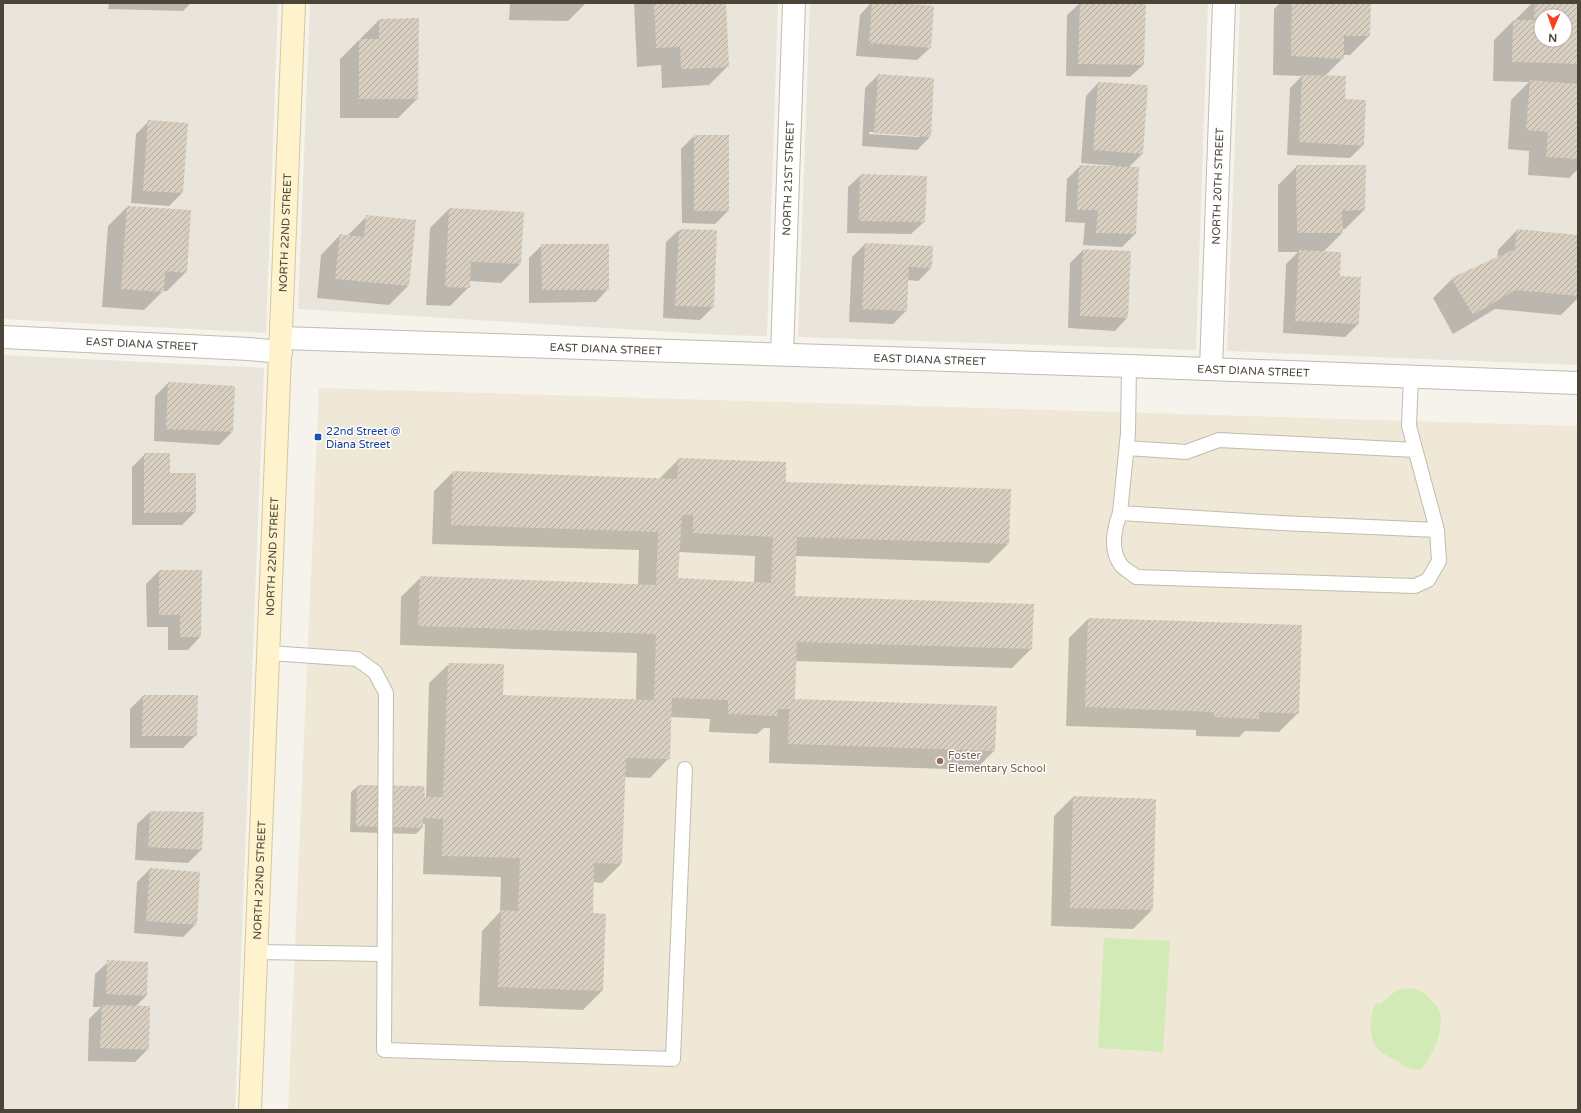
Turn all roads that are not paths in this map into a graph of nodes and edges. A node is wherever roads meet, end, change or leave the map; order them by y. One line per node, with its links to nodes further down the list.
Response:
1 (294, 3): 5 (street, NORTH 22ND STREET)
2 (794, 3): 6 (street, NORTH 21ST STREET)
3 (1224, 3): 8 (street, NORTH 20TH STREET)
4 (3, 337): 5 (street, EAST DIANA STREET)
5 (281, 345): 6 (street, EAST DIANA STREET); 15 (street, NORTH 22ND STREET)
6 (782, 354): 7 (street, EAST DIANA STREET)
7 (1129, 366): 8 (street, EAST DIANA STREET); 11 (lane)
8 (1211, 369): 9 (street, EAST DIANA STREET)
9 (1411, 376): 10 (street, EAST DIANA STREET); 12 (lane)
10 (1578, 383)
11 (1127, 448): 12 (lane); 13 (lane)
12 (1416, 450): 14 (lane)
13 (1120, 513): 14 (lane); 14 (lane)
14 (1437, 530)
15 (269, 653): 17 (street, NORTH 22ND STREET); 18 (lane)
16 (685, 768): 18 (lane)
17 (256, 952): 18 (lane); 19 (street, NORTH 22ND STREET)
18 (384, 954)
19 (250, 1110)

